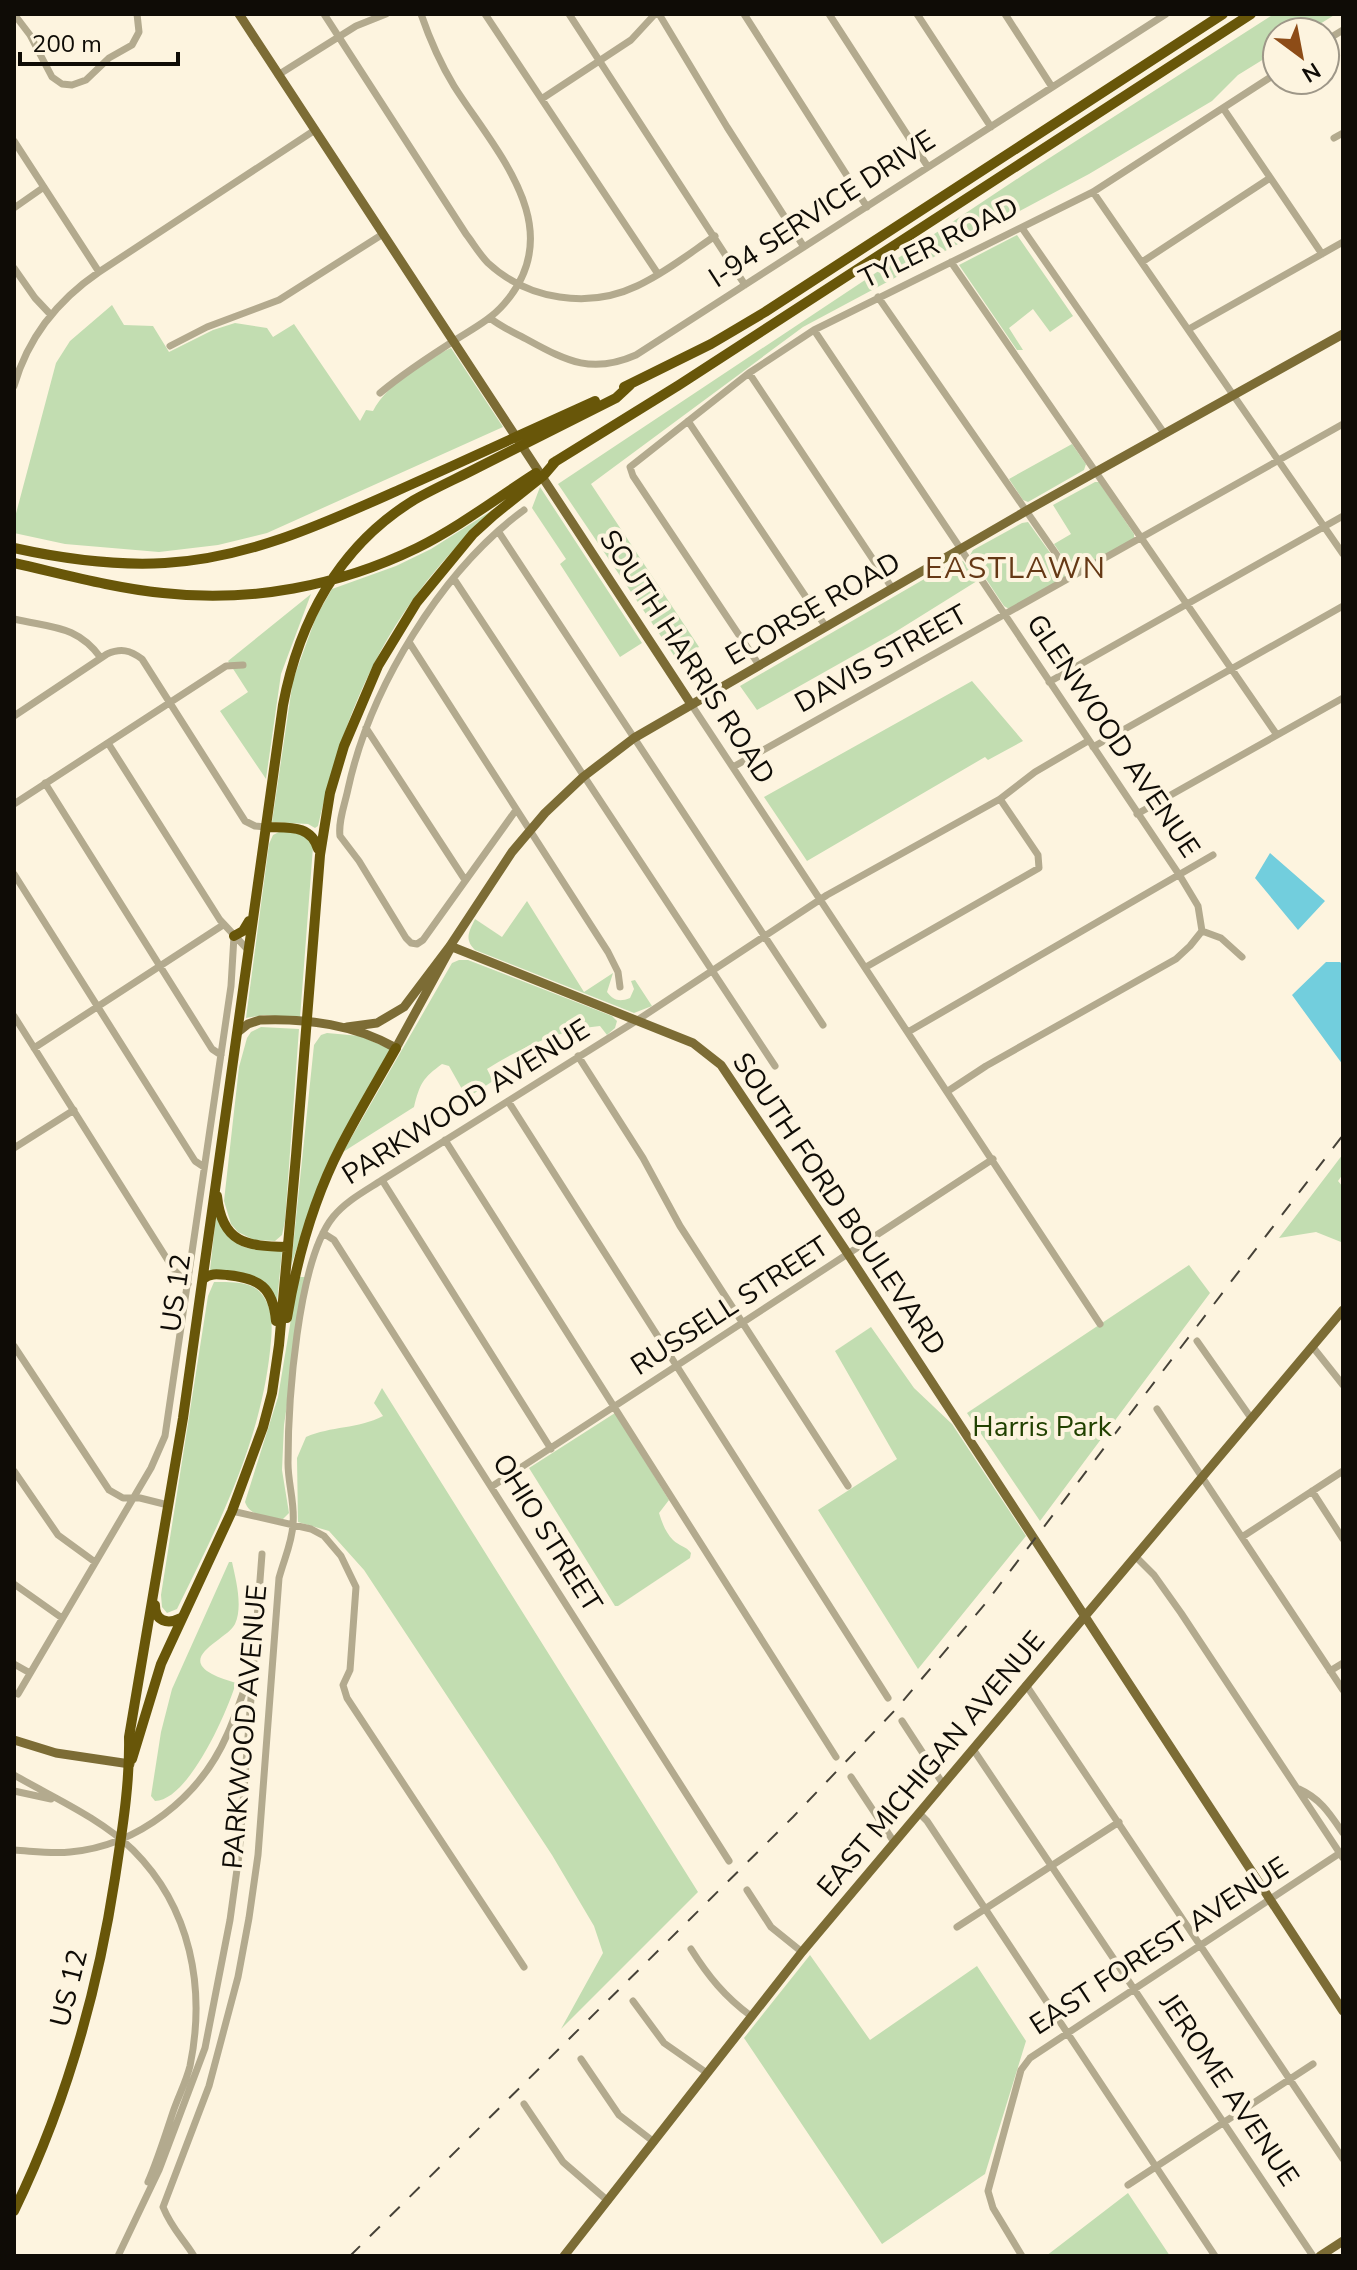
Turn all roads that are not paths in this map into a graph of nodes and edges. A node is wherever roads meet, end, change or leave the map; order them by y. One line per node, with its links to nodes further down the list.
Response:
1 (14, 14): 2 (street)
2 (137, 14)
3 (239, 14): 19 (main road, SOUTH HARRIS ROAD)
4 (324, 14): 17 (street)
5 (386, 14): 17 (street)
6 (421, 14): 46 (street)
7 (485, 14): 22 (street)
8 (569, 14): 18 (street)
9 (657, 14): 18 (street); 39 (street)
10 (744, 14): 33 (street)
11 (829, 14): 29 (street)
12 (917, 14): 24 (street)
13 (1005, 14): 21 (street)
14 (1166, 14): 21 (street, I-94 SERVICE DRIVE)
15 (1223, 14): 57 (highway)
16 (1251, 14): 64 (highway)
17 (337, 36): 19 (street); 46 (street)
18 (600, 61): 22 (street); 37 (street)
19 (278, 75): 25 (main road, SOUTH HARRIS ROAD)
20 (1261, 83): 23 (street, TYLER ROAD)
21 (1052, 87): 24 (street, I-94 SERVICE DRIVE)
22 (543, 98): 45 (street)
23 (1223, 108): 30 (street); 32 (street, TYLER ROAD)
24 (991, 127): 29 (street, I-94 SERVICE DRIVE)
25 (315, 130): 36 (main road, SOUTH HARRIS ROAD); 44 (street)
26 (1343, 133): 27 (street)
27 (1334, 138)
28 (14, 141): 31 (street)
29 (928, 167): 33 (street, I-94 SERVICE DRIVE)
30 (1270, 178): 40 (street); 42 (street)
31 (44, 187): 34 (street); 44 (street)
32 (1093, 192): 35 (street, TYLER ROAD); 42 (street)
33 (867, 207): 39 (street, I-94 SERVICE DRIVE)
34 (14, 208)
35 (1022, 228): 41 (street, TYLER ROAD); 63 (street)
36 (383, 234): 54 (main road, SOUTH HARRIS ROAD); 55 (street)
37 (715, 236): 45 (street); 47 (street)
38 (1343, 242): 40 (street)
39 (804, 247): 47 (street, I-94 SERVICE DRIVE)
40 (1322, 254): 51 (street)
41 (951, 262): 48 (street, TYLER ROAD); 66 (street)
42 (1142, 262): 51 (street)
43 (14, 268): 49 (street)
44 (99, 272): 49 (street)
45 (658, 274): 46 (street)
46 (518, 283): 50 (street)
47 (745, 285): 50 (street, I-94 SERVICE DRIVE)
48 (878, 297): 52 (street, TYLER ROAD); 68 (street)
49 (51, 315): 58 (street)
50 (490, 318): 54 (street)
51 (1189, 329): 60 (street)
52 (814, 330): 56 (street, TYLER ROAD); 74 (street, GLENWOOD AVENUE)
53 (1343, 334): 60 (main road, ECORSE ROAD)
54 (452, 342): 59 (street); 93 (main road, SOUTH HARRIS ROAD)
55 (170, 346)
56 (749, 373): 61 (street, TYLER ROAD); 79 (street)
57 (630, 385): 73 (highway); 107 (highway, US 12)
58 (14, 386)
59 (380, 393)
60 (1232, 395): 63 (main road, ECORSE ROAD); 65 (street)
61 (688, 421): 84 (street); 88 (street, TYLER ROAD)
62 (1343, 424): 65 (street, DAVIS STREET)
63 (1164, 433): 66 (main road, ECORSE ROAD)
64 (556, 461): 76 (highway); 110 (highway, US 12)
65 (1278, 461): 70 (street); 72 (street, DAVIS STREET)
66 (1095, 471): 68 (main road, ECORSE ROAD); 72 (street)
67 (524, 510): 71 (street)
68 (1026, 511): 74 (main road, ECORSE ROAD); 77 (street)
69 (1343, 516): 70 (street)
70 (1324, 526): 75 (street); 80 (street)
71 (498, 531): 78 (street); 97 (street)
72 (1142, 538): 77 (street, DAVIS STREET); 80 (street)
73 (14, 548)
74 (961, 549): 79 (main road, ECORSE ROAD); 82 (street, GLENWOOD AVENUE)
75 (1343, 554)
76 (14, 563)
77 (1072, 577): 82 (street, DAVIS STREET)
78 (454, 579): 85 (street); 101 (street)
79 (892, 588): 84 (main road, ECORSE ROAD)
80 (1188, 603): 89 (street); 90 (street)
81 (1343, 606): 89 (street, PARKWOOD AVENUE)
82 (1005, 615): 90 (street, GLENWOOD AVENUE); 100 (street, DAVIS STREET)
83 (14, 619): 86 (street)
84 (826, 627): 88 (main road, ECORSE ROAD)
85 (409, 642): 95 (street); 105 (street)
86 (101, 658): 92 (street); 94 (street)
87 (243, 665): 92 (street)
88 (759, 665): 93 (main road, ECORSE ROAD)
89 (1233, 669): 96 (street); 99 (street, PARKWOOD AVENUE)
90 (1049, 682): 99 (street, GLENWOOD AVENUE)
91 (1343, 698): 96 (street)
92 (170, 703): 98 (street); 107 (street)
93 (691, 704): 97 (main road, ECORSE ROAD); 100 (street, SOUTH HARRIS ROAD)
94 (14, 716)
95 (366, 728): 114 (street); 114 (street)
96 (1277, 735): 106 (street)
97 (634, 738): 101 (main road, ECORSE ROAD); 119 (street)
98 (108, 743): 102 (street); 116 (street)
99 (1091, 744): 103 (street, PARKWOOD AVENUE); 106 (street, GLENWOOD AVENUE)
100 (733, 767): 115 (street, SOUTH HARRIS ROAD)
101 (583, 777): 108 (main road, ECORSE ROAD); 125 (street)
102 (45, 783): 104 (street); 123 (street)
103 (1000, 799): 115 (street, PARKWOOD AVENUE); 124 (street)
104 (14, 804)
105 (516, 810): 108 (street); 114 (street)
106 (1137, 814): 113 (street, GLENWOOD AVENUE)
107 (266, 827): 109 (highway, US 12 / US 12); 110 (highway)
108 (529, 831): 120 (main road, ECORSE ROAD); 126 (street)
109 (264, 845): 118 (highway); 121 (highway, US 12 / US 12)
110 (320, 855): 130 (highway, US 12)
111 (1213, 855): 113 (street)
112 (14, 874): 127 (street)
113 (1180, 876): 117 (street, GLENWOOD AVENUE); 134 (street)
114 (465, 880)
115 (820, 899): 119 (street, PARKWOOD AVENUE); 124 (street, SOUTH HARRIS ROAD)
116 (223, 925): 118 (street); 123 (street)
117 (1202, 931): 122 (street); 140 (street)
118 (232, 934): 121 (street); 137 (street)
119 (765, 936): 125 (street, PARKWOOD AVENUE); 131 (street)
120 (450, 946): 129 (main road, SOUTH FORD BOULEVARD); 132 (main road, ECORSE ROAD); 136 (main road, ECORSE ROAD)
121 (249, 951): 133 (highway, US 12 / US 12)
122 (1242, 957)
123 (160, 966): 127 (street); 137 (street)
124 (866, 967): 134 (street, SOUTH HARRIS ROAD)
125 (713, 971): 129 (street, PARKWOOD AVENUE); 139 (street)
126 (620, 987)
127 (98, 1008): 135 (street); 146 (street)
128 (15, 1019): 135 (street)
129 (636, 1021): 138 (street, PARKWOOD AVENUE); 151 (main road, SOUTH FORD BOULEVARD)
130 (307, 1023): 132 (main road, ECORSE ROAD); 133 (main road, ECORSE ROAD); 150 (highway, US 12 / US 12)
131 (823, 1025)
132 (346, 1027): 136 (main road, ECORSE ROAD)
133 (238, 1032): 148 (highway, US 12 / US 12)
134 (908, 1032): 140 (street, SOUTH HARRIS ROAD)
135 (34, 1048): 142 (street)
136 (396, 1048): 161 (highway)
137 (221, 1055): 146 (street)
138 (578, 1056): 141 (street, PARKWOOD AVENUE); 155 (street)
139 (775, 1066)
140 (948, 1091): 145 (street, SOUTH HARRIS ROAD)
141 (508, 1101): 143 (street, PARKWOOD AVENUE); 160 (street)
142 (74, 1110): 144 (street); 153 (street)
143 (445, 1140): 147 (street, PARKWOOD AVENUE); 163 (street)
144 (14, 1148)
145 (993, 1159): 151 (street, RUSSELL STREET); 156 (street, SOUTH HARRIS ROAD)
146 (204, 1167): 153 (street)
147 (382, 1180): 149 (street, PARKWOOD AVENUE); 166 (street)
148 (216, 1182): 150 (highway); 152 (highway, US 12 / US 12)
149 (323, 1233): 171 (street, OHIO STREET); 176 (street, PARKWOOD AVENUE)
150 (287, 1247): 161 (highway, US 12 / US 12)
151 (848, 1254): 155 (street, RUSSELL STREET); 215 (main road, SOUTH FORD BOULEVARD)
152 (203, 1279): 161 (highway); 174 (highway, US 12 / US 12)
153 (188, 1284): 173 (street)
154 (1343, 1310): 159 (main road, EAST MICHIGAN AVENUE)
155 (744, 1323): 160 (street, RUSSELL STREET); 170 (street)
156 (1100, 1324)
157 (1197, 1341): 165 (street)
158 (14, 1346): 173 (street)
159 (1312, 1346): 162 (street); 165 (main road, EAST MICHIGAN AVENUE)
160 (678, 1367): 163 (street, RUSSELL STREET); 194 (street)
161 (276, 1371): 175 (highway, US 12 / US 12)
162 (1343, 1385)
163 (615, 1408): 166 (street, RUSSELL STREET); 198 (street)
164 (1157, 1409): 169 (street)
165 (1251, 1418): 169 (main road, EAST MICHIGAN AVENUE)
166 (551, 1449): 171 (street, RUSSELL STREET)
167 (14, 1471): 181 (street)
168 (1343, 1471): 172 (street)
169 (1202, 1477): 177 (street); 180 (main road, EAST MICHIGAN AVENUE)
170 (848, 1486)
171 (491, 1487): 212 (street, OHIO STREET)
172 (1312, 1491): 177 (street); 178 (street)
173 (132, 1499): 174 (street); 181 (street)
174 (168, 1505): 183 (highway, US 12 / US 12)
175 (232, 1511): 176 (street); 185 (highway, US 12 / US 12)
176 (293, 1523): 221 (street); 242 (street, PARKWOOD AVENUE)
177 (1242, 1537): 189 (street)
178 (1343, 1539)
179 (262, 1554): 188 (street)
180 (1135, 1556): 191 (main road, EAST MICHIGAN AVENUE); 203 (street)
181 (95, 1562): 184 (street)
182 (14, 1584): 184 (street)
183 (155, 1595): 185 (highway); 199 (highway, US 12 / US 12)
184 (62, 1618): 190 (street)
185 (181, 1618): 199 (highway, US 12 / US 12)
186 (1343, 1663): 189 (street)
187 (14, 1664): 190 (street)
188 (254, 1665): 210 (street); 241 (street)
189 (1330, 1671): 192 (street)
190 (30, 1673): 193 (street)
191 (1026, 1685): 197 (main road, EAST MICHIGAN AVENUE); 207 (street)
192 (1343, 1690)
193 (18, 1694)
194 (888, 1698)
195 (902, 1721): 202 (street)
196 (14, 1740): 199 (main road)
197 (973, 1749): 202 (main road, EAST MICHIGAN AVENUE); 213 (street, JEROME AVENUE)
198 (836, 1757)
199 (130, 1764): 238 (highway, US 12 / US 12)
200 (14, 1775): 205 (street)
201 (851, 1777): 209 (street)
202 (943, 1784): 206 (main road, EAST MICHIGAN AVENUE)
203 (1297, 1788): 208 (street); 211 (street)
204 (14, 1791): 205 (street)
205 (57, 1800): 241 (street)
206 (919, 1813): 209 (main road, EAST MICHIGAN AVENUE); 216 (street)
207 (1119, 1822): 213 (street); 218 (street)
208 (1343, 1833)
209 (894, 1842): 220 (main road, EAST MICHIGAN AVENUE)
210 (14, 1850)
211 (1342, 1854): 215 (street, EAST FOREST AVENUE)
212 (729, 1861)
213 (1052, 1866): 216 (street); 222 (street, JEROME AVENUE)
214 (747, 1890): 220 (street)
215 (1271, 1899): 218 (street, EAST FOREST AVENUE); 224 (main road, SOUTH FORD BOULEVARD)
216 (985, 1909): 217 (street); 226 (street)
217 (957, 1927)
218 (1200, 1944): 222 (street, EAST FOREST AVENUE); 230 (street)
219 (691, 1949): 225 (street)
220 (802, 1952): 225 (main road, EAST MICHIGAN AVENUE)
221 (524, 1967)
222 (1134, 1988): 226 (street, EAST FOREST AVENUE); 232 (street, JEROME AVENUE)
223 (633, 2001): 229 (street)
224 (1343, 2011)
225 (751, 2016): 229 (main road, EAST MICHIGAN AVENUE)
226 (1068, 2032): 235 (street); 243 (street, EAST FOREST AVENUE)
227 (581, 2059): 233 (street)
228 (1313, 2064): 230 (street)
229 (707, 2073): 233 (main road, EAST MICHIGAN AVENUE)
230 (1290, 2080): 232 (street); 234 (street)
231 (524, 2104): 237 (street)
232 (1224, 2122): 235 (street); 245 (street, JEROME AVENUE)
233 (654, 2142): 237 (main road, EAST MICHIGAN AVENUE)
234 (1343, 2159)
235 (1156, 2165): 236 (street); 244 (street)
236 (1128, 2185)
237 (608, 2201): 240 (main road, EAST MICHIGAN AVENUE)
238 (14, 2211)
239 (1343, 2241): 246 (main road)
240 (569, 2254)
241 (116, 2256)
242 (194, 2256)
243 (1022, 2256)
244 (1215, 2256)
245 (1313, 2256)
246 (1320, 2256)

